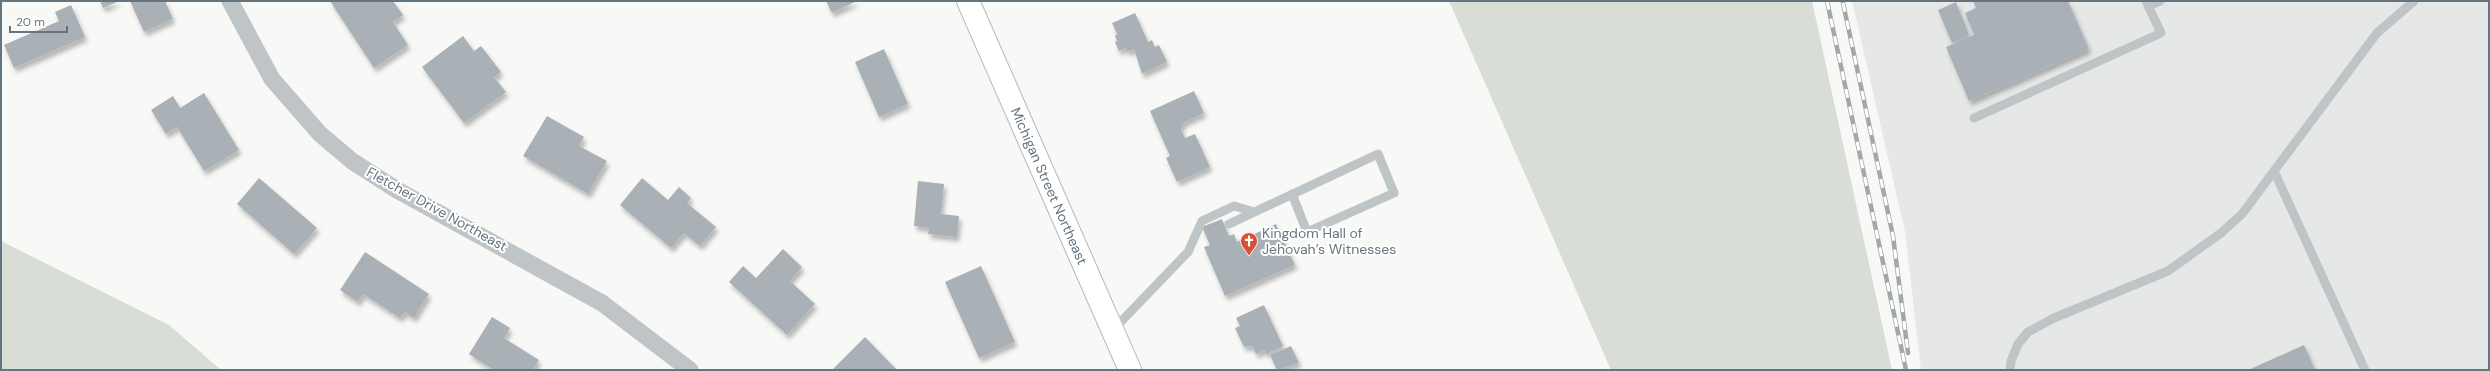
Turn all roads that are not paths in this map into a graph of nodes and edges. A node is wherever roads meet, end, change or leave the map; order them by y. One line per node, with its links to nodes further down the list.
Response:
1 (230, 1): 12 (street, Fletcher Drive Northeast)
2 (968, 1): 11 (main road, Michigan Street Northeast)
3 (2160, 1): 5 (lane)
4 (2414, 1): 7 (lane)
5 (2147, 4): 6 (lane)
6 (1974, 118)
7 (2274, 171): 14 (lane); 15 (lane)
8 (1292, 194): 8 (lane); 9 (lane)
9 (1254, 212): 10 (lane); 11 (lane)
10 (1229, 224)
11 (1112, 330): 13 (main road, Michigan Street Northeast)
12 (690, 370)
13 (1130, 370)
14 (2010, 370)
15 (2365, 370)

